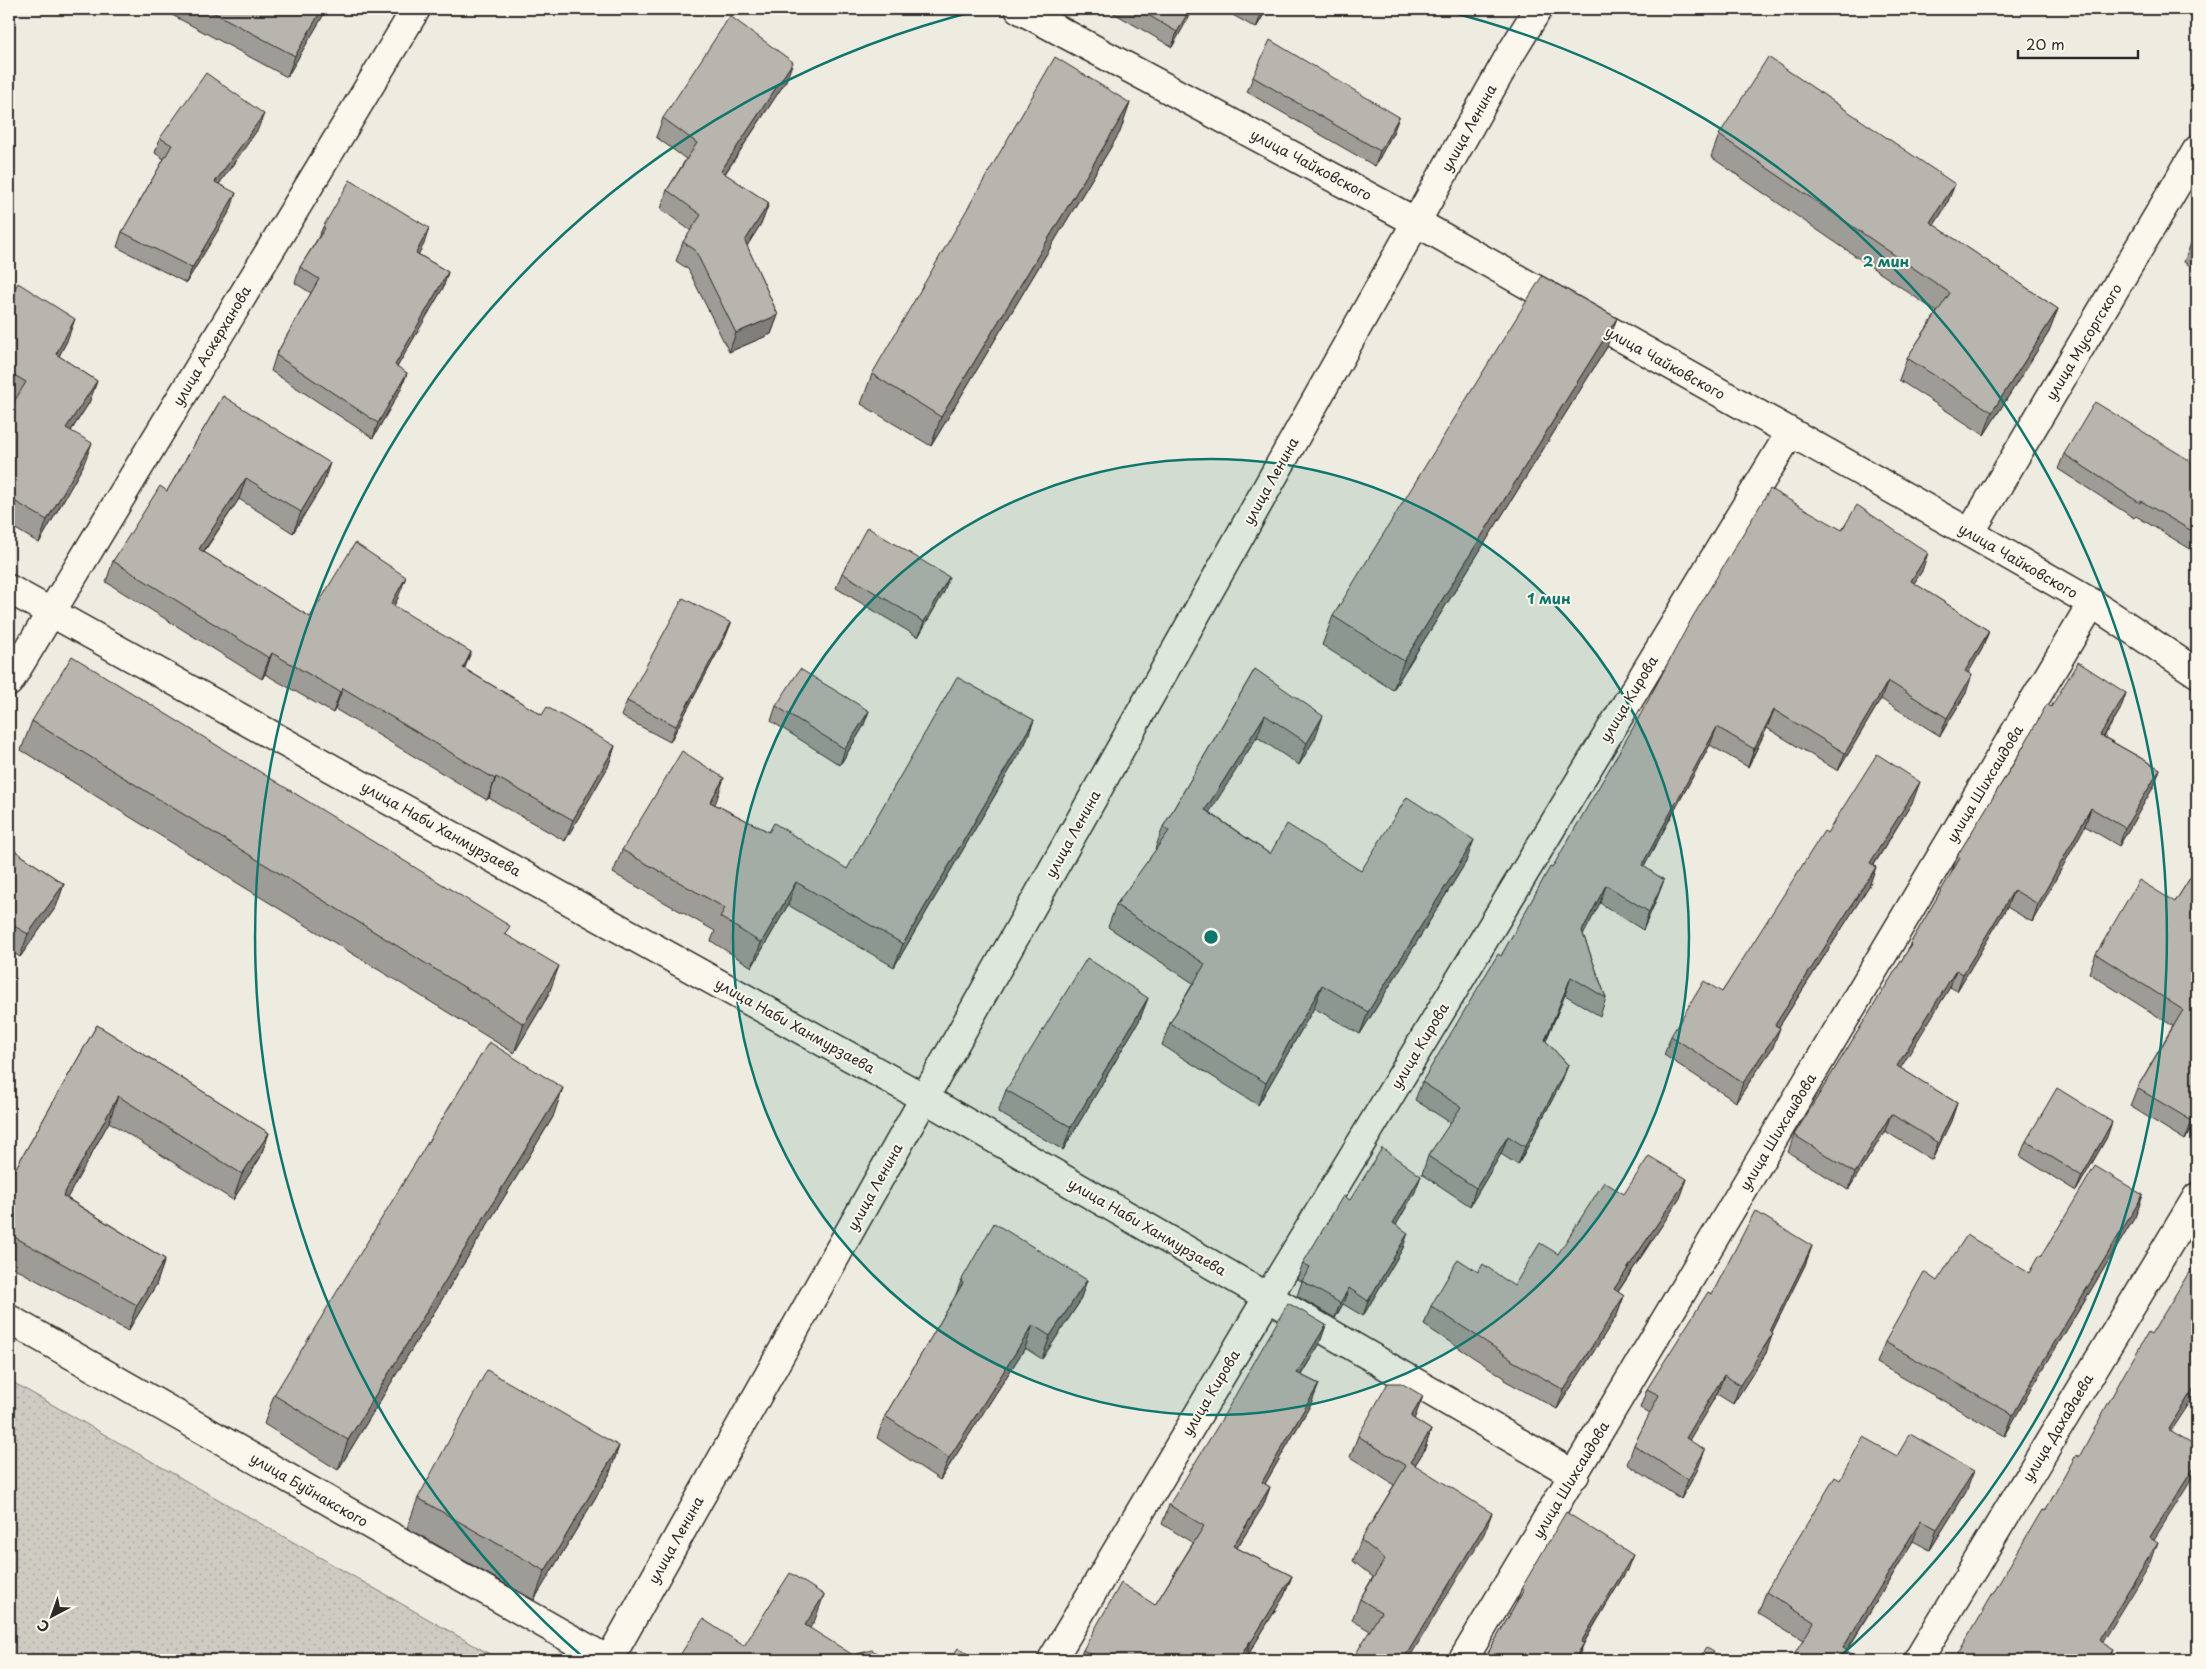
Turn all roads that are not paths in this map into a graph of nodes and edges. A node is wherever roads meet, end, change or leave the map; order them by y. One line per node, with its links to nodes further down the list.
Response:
1 (416, 9): 10 (street, улица Аскерханова)
2 (1019, 9): 5 (street, улица Чайковского)
3 (1538, 9): 5 (street, улица Ленина)
4 (2197, 150): 7 (street, улица Мусоргского)
5 (1416, 222): 6 (street, улица Чайковского); 13 (street, улица Ленина)
6 (1790, 433): 7 (street, улица Чайковского); 15 (street, улица Кирова)
7 (1970, 533): 9 (street, улица Чайковского)
8 (9, 589): 10 (street, улица Наби Ханмурзаева)
9 (2092, 603): 11 (street, улица Чайковского); 17 (street, улица Шихсаидова)
10 (52, 612): 12 (street, улица Аскерханова); 13 (street, улица Наби Ханмурзаева)
11 (2197, 673)
12 (9, 682)
13 (924, 1098): 15 (street, улица Наби Ханмурзаева); 18 (street, улица Ленина)
14 (2197, 1197): 21 (street, улица Дахадаева)
15 (1268, 1297): 17 (street, улица Наби Ханмурзаева); 19 (street, улица Кирова)
16 (9, 1320): 18 (street, улица Буйнакского)
17 (1575, 1475): 20 (street, улица Шихсаидова)
18 (609, 1660)
19 (1052, 1660)
20 (1463, 1660)
21 (1918, 1660)

